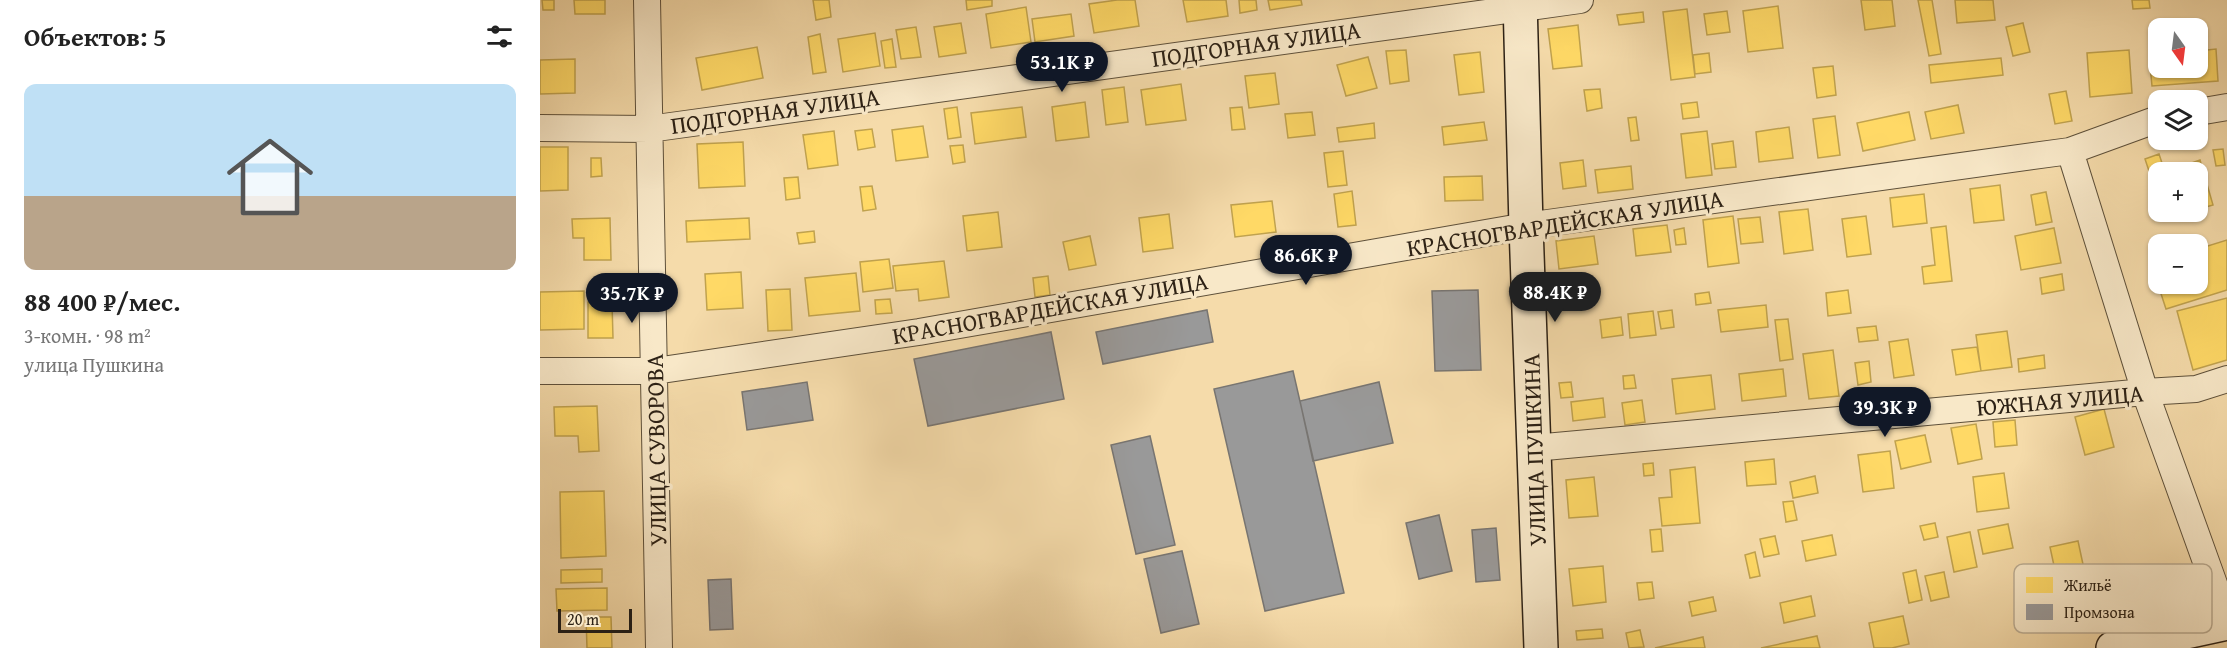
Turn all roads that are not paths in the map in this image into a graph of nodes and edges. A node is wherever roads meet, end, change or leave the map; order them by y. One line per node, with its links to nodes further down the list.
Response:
1 (647, 0): 8 (street, УЛИЦА СУВОРОВА)
2 (1580, 0): 3 (street, ПОДГОРНАЯ УЛИЦА)
3 (1520, 4): 8 (street, ПОДГОРНАЯ УЛИЦА); 10 (street, УЛИЦА ПУШКИНА)
4 (2227, 107): 5 (street)
5 (2208, 110)
6 (2148, 123): 9 (street, КРАСНОГВАРДЕЙСКАЯ УЛИЦА)
7 (540, 128): 8 (street, ПОДГОРНАЯ УЛИЦА)
8 (649, 129): 12 (street, УЛИЦА СУВОРОВА)
9 (2070, 151): 10 (street, КРАСНОГВАРДЕЙСКАЯ УЛИЦА); 14 (street)
10 (1526, 226): 12 (street, КРАСНОГВАРДЕЙСКАЯ УЛИЦА); 15 (street, УЛИЦА ПУШКИНА)
11 (540, 371): 12 (street, КРАСНОГВАРДЕЙСКАЯ УЛИЦА)
12 (655, 371): 21 (street, УЛИЦА СУВОРОВА)
13 (2227, 379): 14 (street, ЮЖНАЯ УЛИЦА)
14 (2145, 392): 15 (street, ЮЖНАЯ УЛИЦА); 16 (street)
15 (1534, 448): 22 (street, УЛИЦА ПУШКИНА)
16 (2206, 564)
17 (2212, 580): 18 (street)
18 (2227, 622): 19 (street)
19 (2212, 625)
20 (2179, 633): 23 (street)
21 (659, 648)
22 (1541, 648)
23 (2113, 648)

